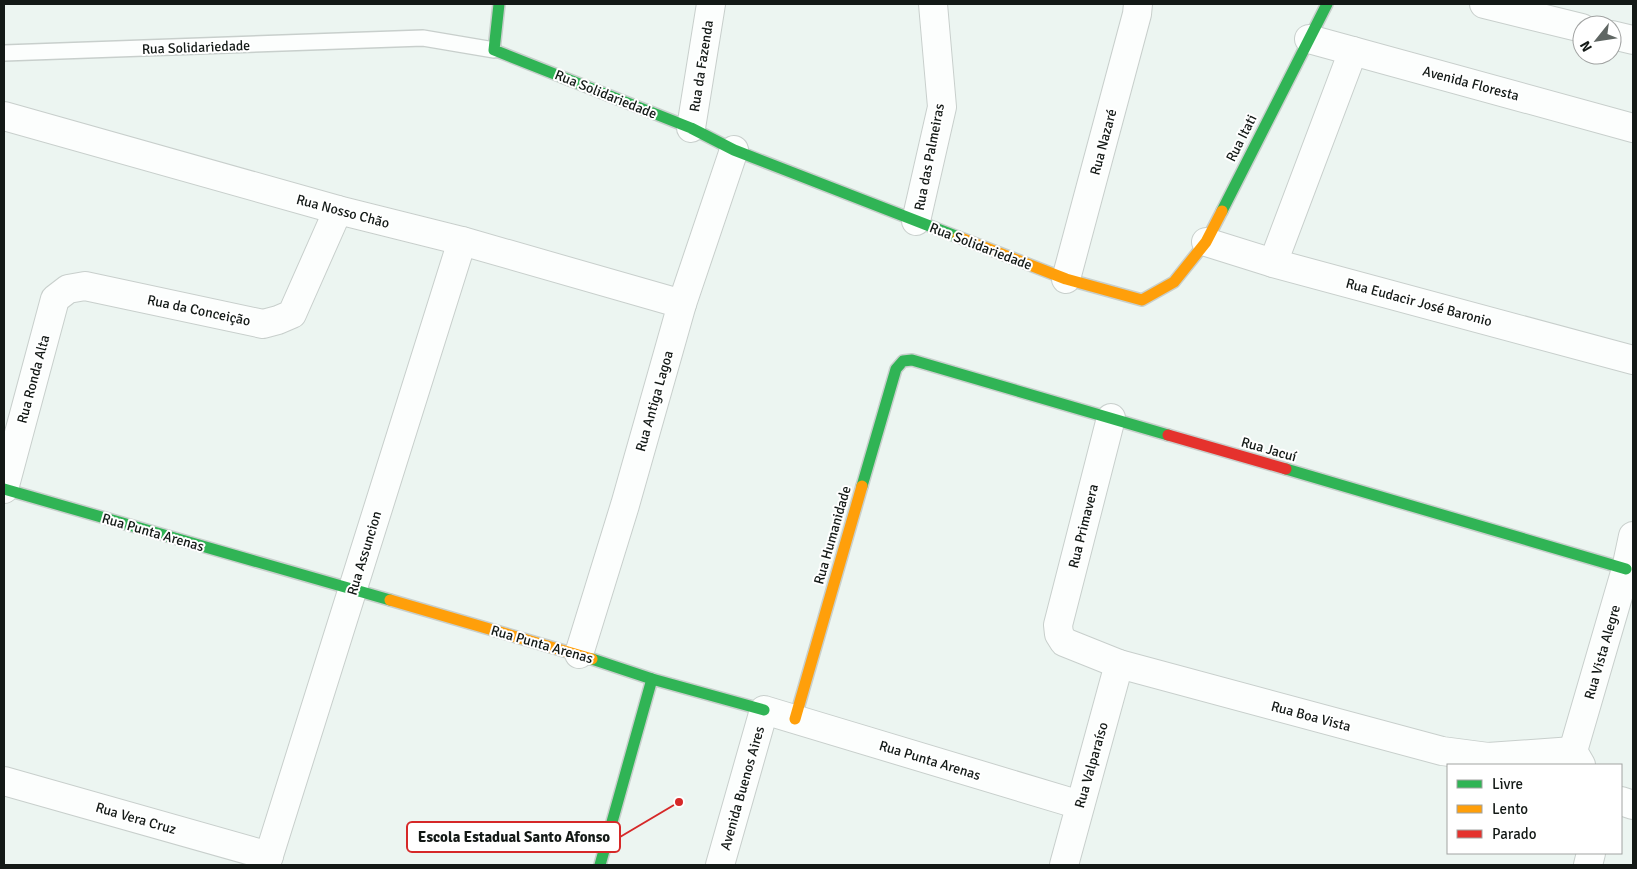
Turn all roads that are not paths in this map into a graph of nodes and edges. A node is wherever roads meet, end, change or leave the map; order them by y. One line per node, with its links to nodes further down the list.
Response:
1 (499, 4): 9 (street)
2 (711, 4): 13 (street, Rua da Fazenda)
3 (934, 4): 17 (street, Rua das Palmeiras)
4 (1138, 4): 21 (street, Rua Nazaré)
5 (1327, 4): 8 (street, Rua Itati)
6 (1484, 4): 7 (street)
7 (1572, 26)
8 (1309, 39): 10 (street, Avenida Floresta); 19 (street, Rua Itati)
9 (494, 50): 11 (lane, Rua Solidariedade); 13 (street, Rua Solidariedade)
10 (1353, 51): 14 (street, Avenida Floresta); 20 (street)
11 (4, 53)
12 (4, 116): 16 (street, Rua Nosso Chão)
13 (691, 128): 15 (street, Rua Solidariedade)
14 (1633, 128)
15 (734, 150): 17 (street, Rua Solidariedade); 24 (street, Rua Antiga Lagoa)
16 (338, 210): 18 (street, Rua Nosso Chão); 23 (street, Rua da Conceição)
17 (916, 221): 21 (street, Rua Solidariedade)
18 (462, 241): 24 (street, Rua Nosso Chão); 31 (street, Rua Assuncion)
19 (1206, 242): 20 (street, Rua Eudacir José Baronio); 22 (street, Rua Itati)
20 (1273, 263): 25 (street, Rua Eudacir José Baronio)
21 (1066, 279): 22 (street, Rua Solidariedade)
22 (1174, 282)
23 (55, 299): 28 (street, Rua Ronda Alta)
24 (682, 304): 33 (street, Rua Antiga Lagoa)
25 (1633, 360)
26 (903, 361): 27 (street, Rua Jacuí); 37 (street, Rua Humanidade)
27 (1111, 418): 30 (street, Rua Jacuí); 32 (street, Rua Primavera)
28 (4, 489): 31 (street, Rua Punta Arenas)
29 (1633, 536): 30 (street, Rua Vista Alegre)
30 (1626, 569): 38 (street, Rua Vista Alegre)
31 (353, 590): 33 (street, Rua Punta Arenas); 41 (street, Rua Assuncion)
32 (1060, 634): 34 (street, Rua Boa Vista)
33 (579, 654): 35 (street, Rua Punta Arenas)
34 (1119, 664): 38 (street, Rua Boa Vista); 40 (street, Rua Valparaíso)
35 (652, 679): 36 (street, Rua Punta Arenas); 42 (street)
36 (764, 710): 37 (street, Rua Punta Arenas); 43 (street, Avenida Buenos Aires)
37 (795, 720): 40 (street, Rua Punta Arenas)
38 (1577, 758)
39 (4, 781): 41 (street, Rua Vera Cruz)
40 (1080, 804): 44 (street, Rua Valparaíso)
41 (267, 861)
42 (600, 865)
43 (720, 865)
44 (1064, 865)

